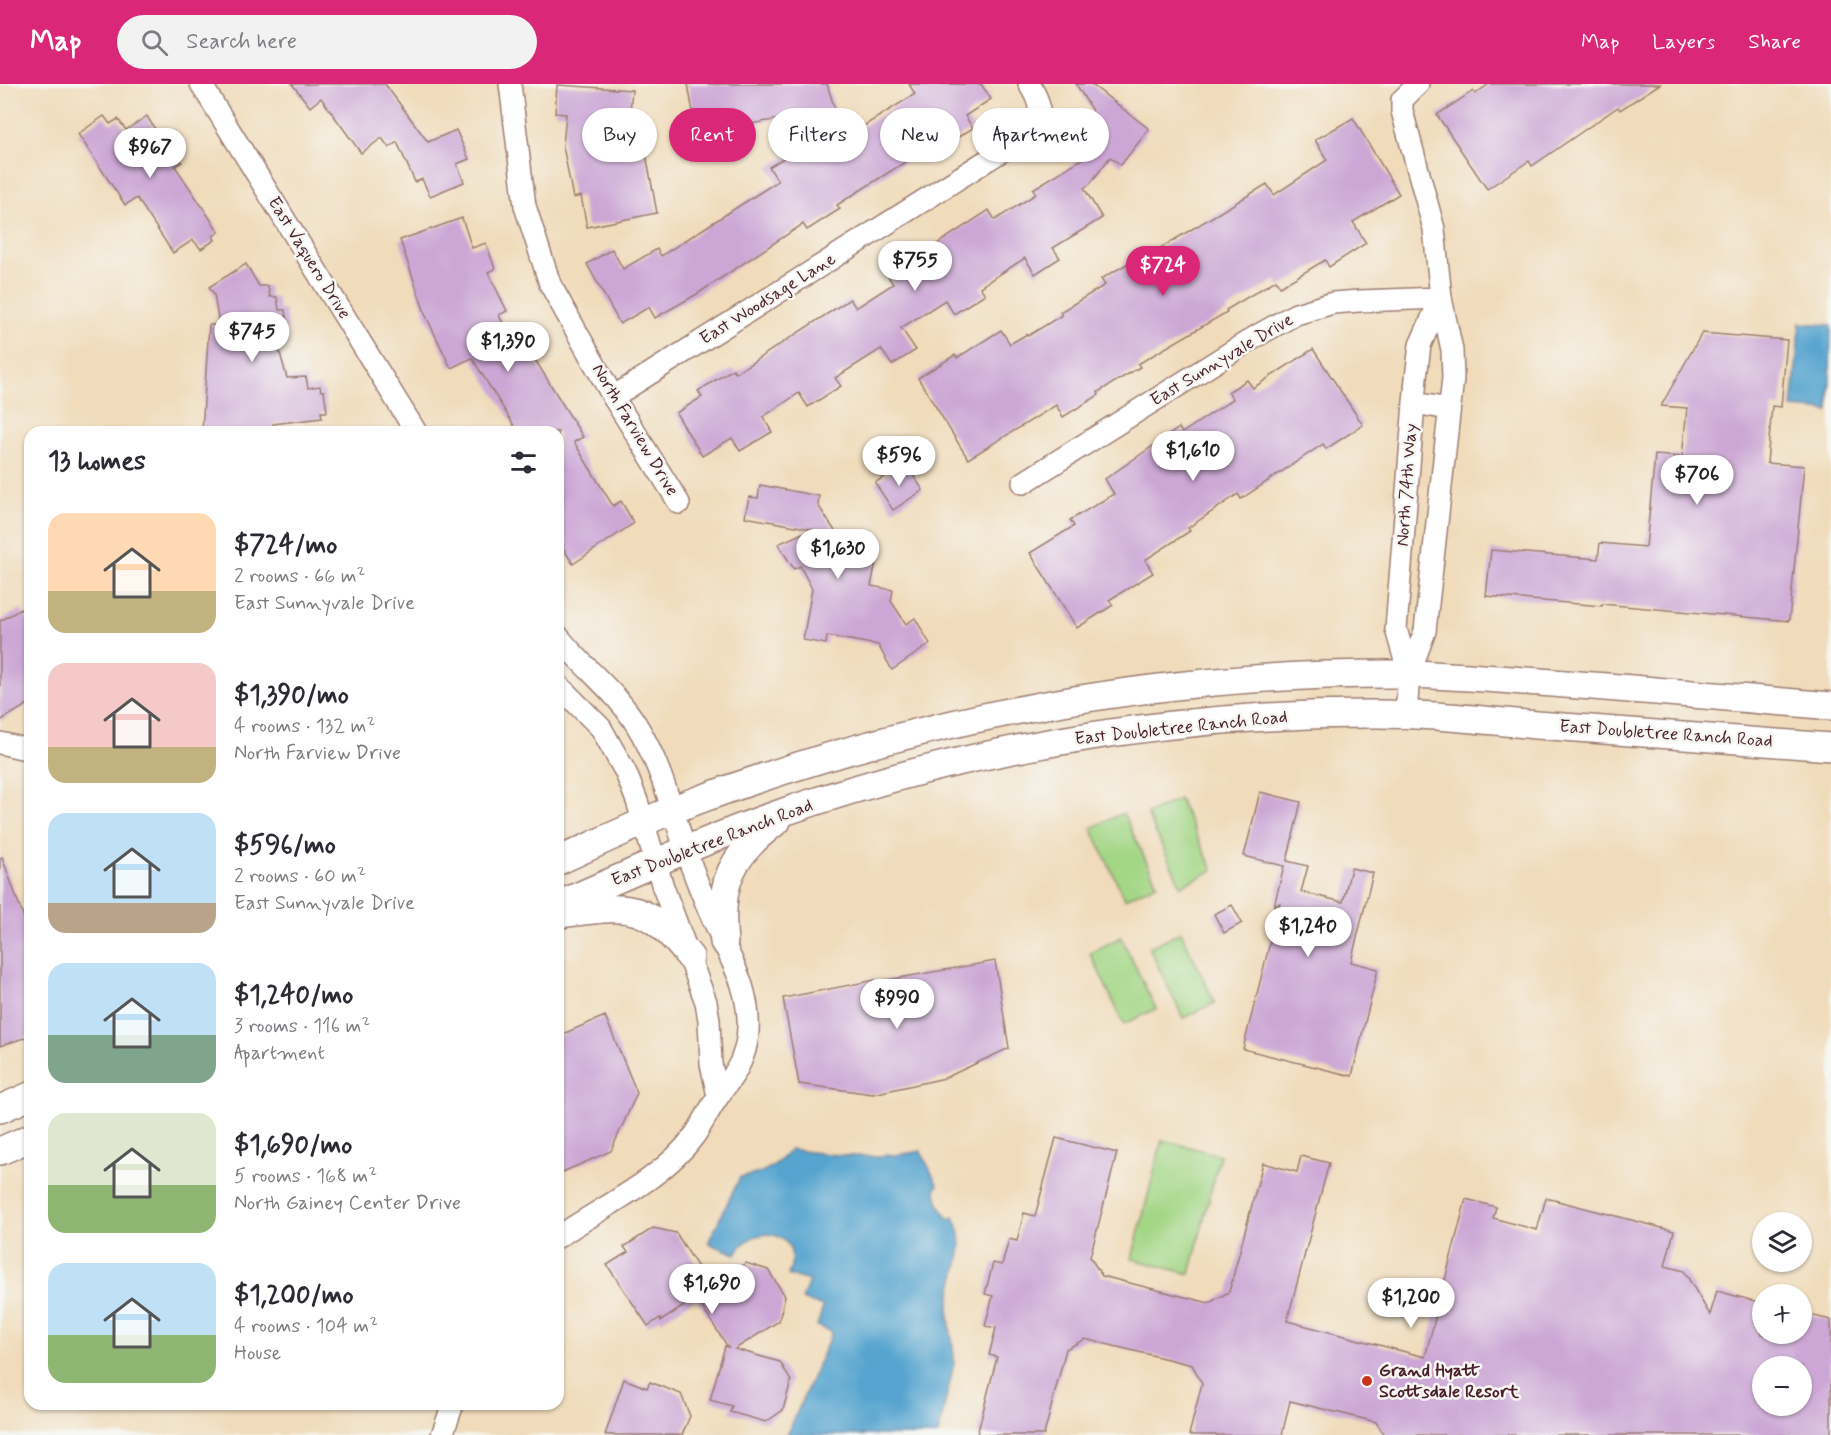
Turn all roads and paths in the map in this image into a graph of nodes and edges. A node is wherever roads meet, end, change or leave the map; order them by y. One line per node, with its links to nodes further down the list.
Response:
1 (201, 84): 9 (street, East Vaquero Drive)
2 (1029, 84): 6 (street, East Woodsage Lane)
3 (1418, 84): 5 (street, North 74th Way)
4 (504, 86): 6 (street, North Farview Drive)
5 (1441, 298): 7 (street, North 74th Way); 8 (street, North 74th Way); 10 (street, East Sunnyvale Drive)
6 (613, 397): 11 (street, North Farview Drive)
7 (1414, 403): 8 (street); 13 (street, North 74th Way)
8 (1449, 409): 13 (street, North 74th Way)
9 (412, 426)
10 (1023, 483)
11 (679, 503)
12 (564, 644): 14 (street)
13 (1409, 674): 17 (main road); 18 (street, North 74th Way); 23 (main road)
14 (602, 682): 16 (street); 23 (street)
15 (564, 691): 16 (street)
16 (578, 705): 24 (street)
17 (1831, 706)
18 (1406, 715): 20 (main road, East Doubletree Ranch Road); 22 (main road, East Doubletree Ranch Road)
19 (0, 743): 21 (street)
20 (1831, 747)
21 (24, 749)
22 (793, 809): 25 (main road, East Doubletree Ranch Road); 30 (main road)
23 (672, 810): 24 (main road); 25 (street)
24 (643, 823): 26 (main road); 27 (street)
25 (686, 850): 27 (main road, East Doubletree Ranch Road); 30 (street)
26 (564, 858)
27 (655, 862): 28 (main road, East Doubletree Ranch Road); 31 (street)
28 (564, 902)
29 (564, 913): 31 (main road)
30 (724, 942): 32 (street)
31 (690, 957): 32 (street)
32 (718, 1096): 37 (street)
33 (24, 1099): 34 (main road)
34 (0, 1109)
35 (24, 1141): 36 (main road)
36 (0, 1151)
37 (564, 1233)
38 (451, 1410): 39 (street)
39 (442, 1435)

